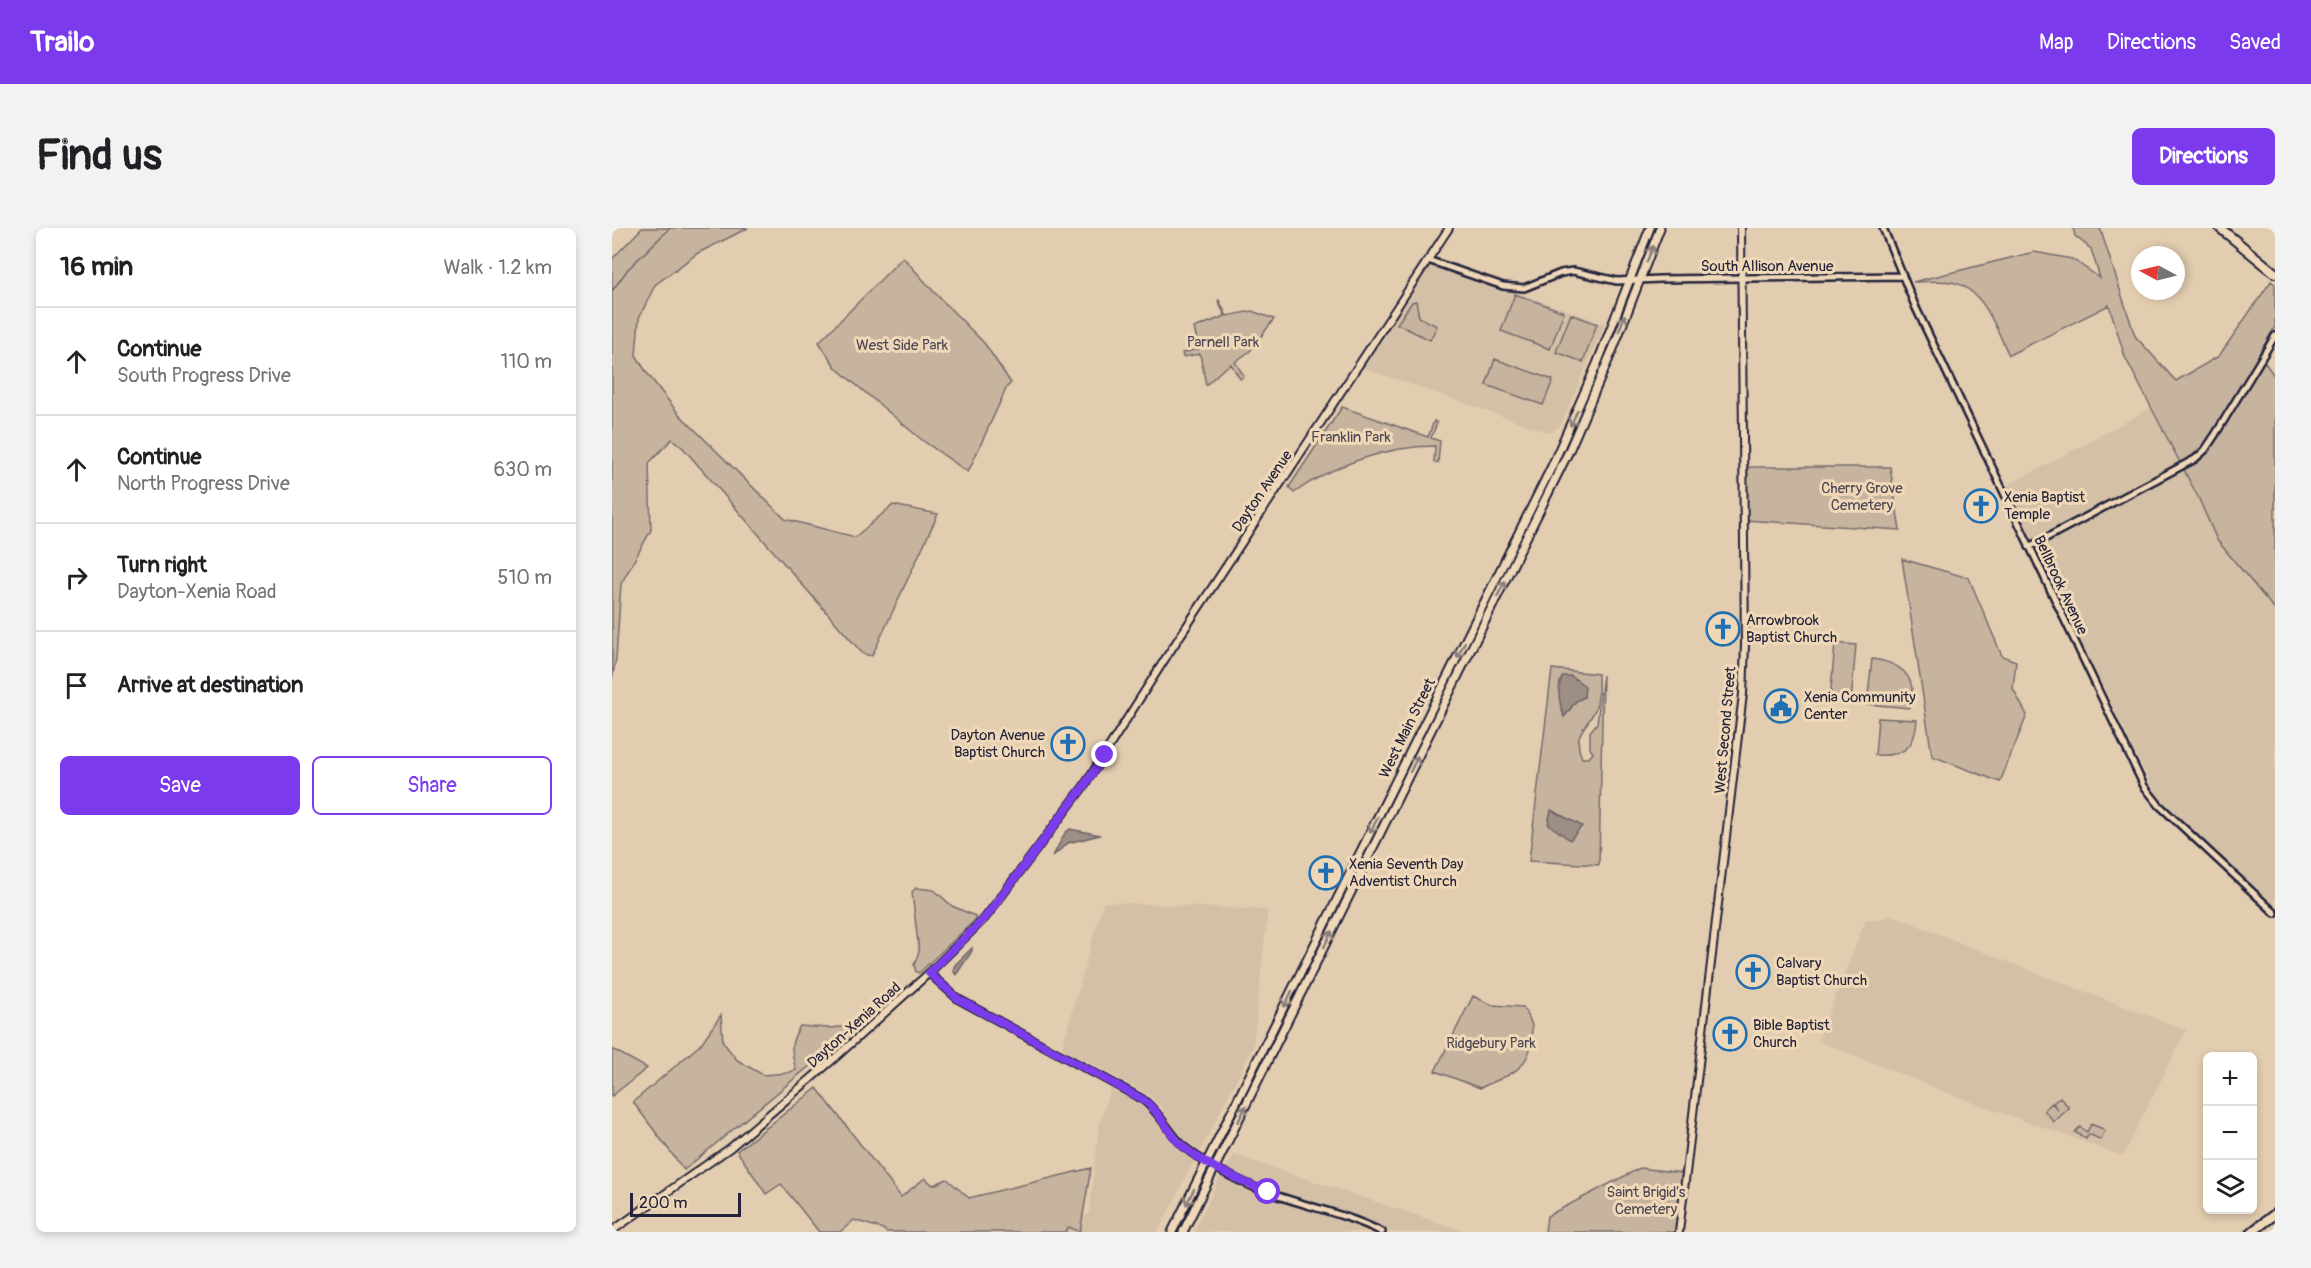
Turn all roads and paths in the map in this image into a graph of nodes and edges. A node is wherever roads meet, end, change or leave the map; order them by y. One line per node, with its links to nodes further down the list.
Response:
1 (1449, 228): 7 (main road, Dayton Avenue)
2 (1650, 228): 11 (main road, West Main Street)
3 (1660, 228): 12 (main road, West Main Street, one-way to 3)
4 (1741, 228): 10 (main road, West Second Street)
5 (1883, 228): 9 (street, Bellbrook Avenue)
6 (2220, 228): 8 (highway)
7 (1428, 260): 11 (street, South Allison Avenue); 15 (main road, Dayton Avenue)
8 (2275, 273)
9 (1903, 276): 10 (street, South Allison Avenue); 14 (street, Bellbrook Avenue)
10 (1741, 278): 12 (street, South Allison Avenue); 25 (main road, West Second Street)
11 (1631, 280): 12 (street, South Allison Avenue); 18 (main road, West Main Street, one-way to 18)
12 (1640, 280): 18 (main road, West Main Street, one-way to 12)
13 (2275, 336): 14 (street)
14 (2029, 547): 16 (street, Bellbrook Avenue)
15 (1115, 737): 17 (main road, Dayton-Xenia Road)
16 (2275, 913)
17 (929, 973): 18 (street); 21 (main road, Dayton-Xenia Road)
18 (1212, 1164): 22 (main road, West Main Street, one-way to 22); 23 (main road, West Main Street); 24 (street)
19 (2275, 1214): 26 (highway)
20 (2275, 1220): 27 (highway)
21 (612, 1232)
22 (1173, 1232)
23 (1183, 1232)
24 (1382, 1232)
25 (1679, 1232)
26 (2252, 1232)
27 (2259, 1232)

